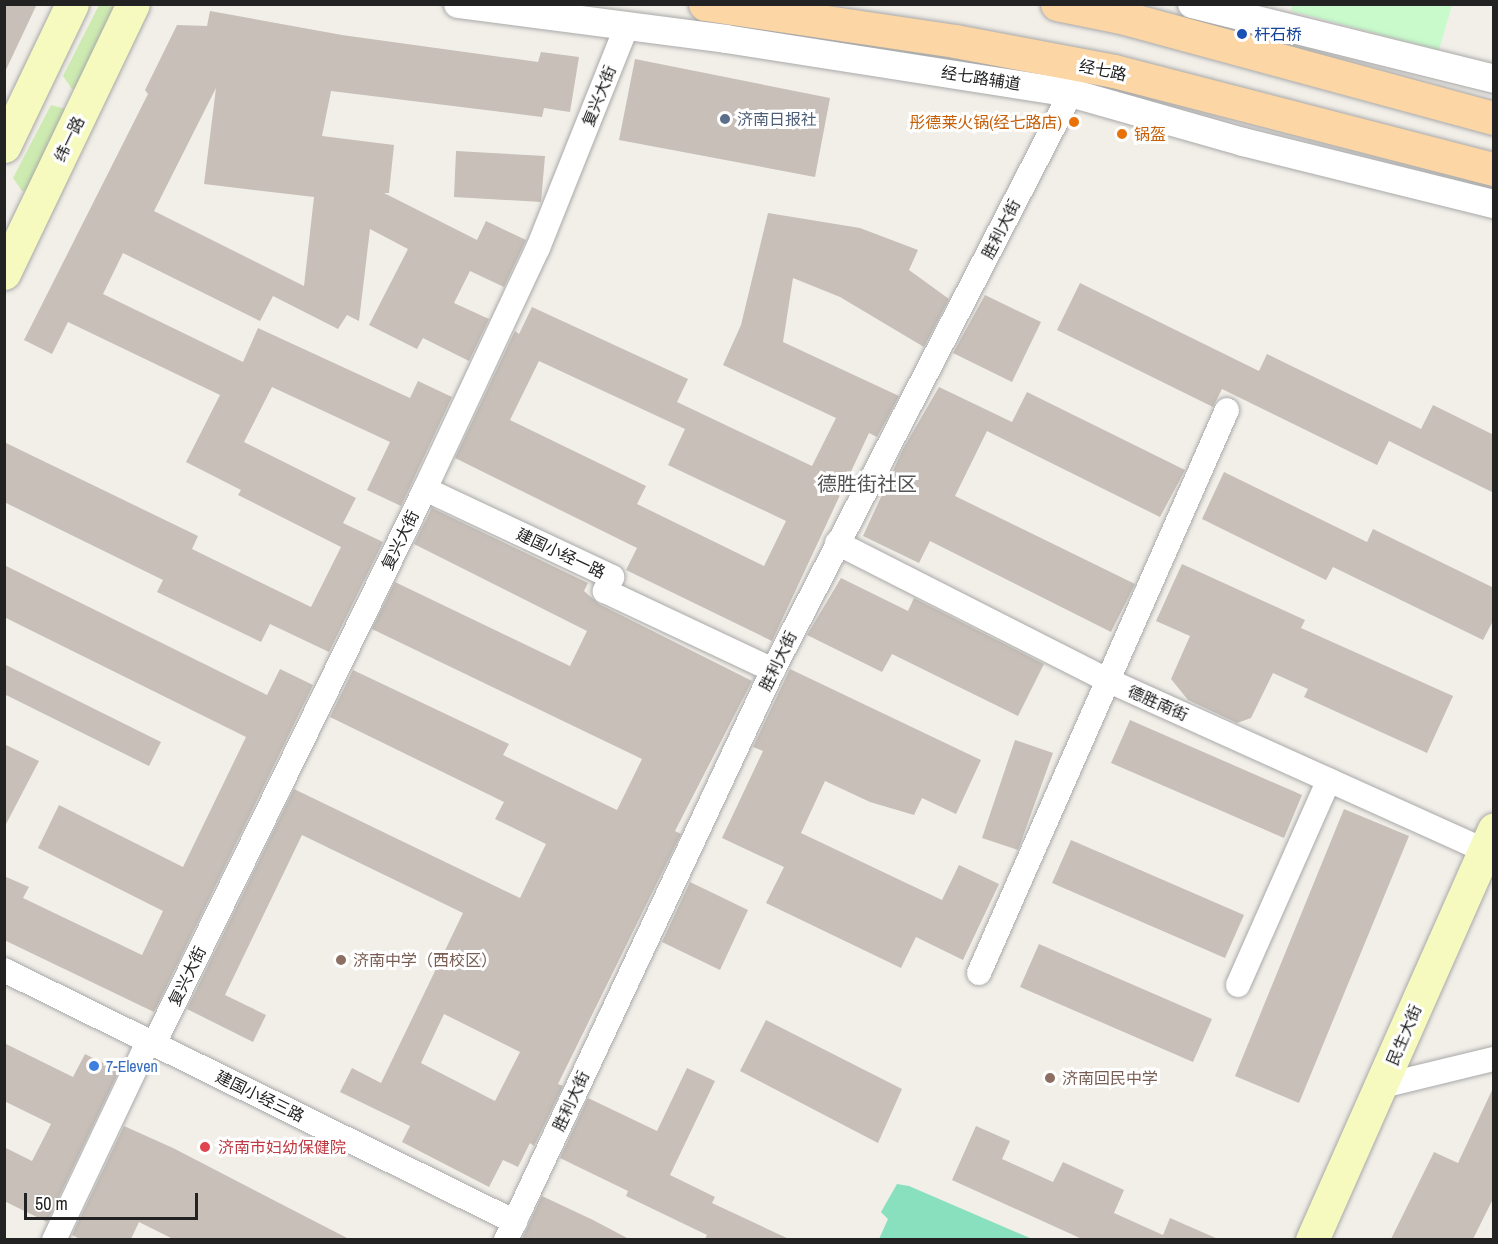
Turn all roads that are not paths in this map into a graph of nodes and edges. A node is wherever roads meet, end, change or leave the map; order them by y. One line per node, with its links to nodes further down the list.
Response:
1 (72, 4): 11 (main road)
2 (133, 4): 14 (main road, 纬一路)
3 (458, 4): 7 (street, 经七路辅道)
4 (705, 4): 12 (main road, 经七路)
5 (1057, 4): 10 (main road)
6 (1192, 4): 8 (street)
7 (627, 26): 9 (street, 经七路辅道); 16 (street, 复兴大街)
8 (1494, 79)
9 (1071, 93): 13 (street, 经七路辅道); 17 (street, 胜利大街)
10 (1494, 118)
11 (4, 146)
12 (1494, 169)
13 (1494, 204)
14 (4, 273)
15 (1227, 410): 19 (street)
16 (425, 489): 18 (street, 建国小经一路); 25 (street, 复兴大街)
17 (837, 543): 18 (street, 胜利大街); 19 (street, 德胜南街)
18 (773, 670): 28 (street, 胜利大街)
19 (1105, 679): 20 (street, 德胜南街); 23 (street)
20 (1329, 780): 21 (street, 德胜南街); 24 (street)
21 (1489, 840): 27 (main road, 民生大街)
22 (4, 970): 25 (street, 建国小经三路)
23 (979, 973)
24 (1238, 985)
25 (151, 1043): 28 (street, 建国小经三路); 29 (street, 复兴大街)
26 (1494, 1059): 27 (street)
27 (1382, 1086): 30 (main road, 民生大街)
28 (510, 1231)
29 (54, 1239)
30 (1312, 1239)

